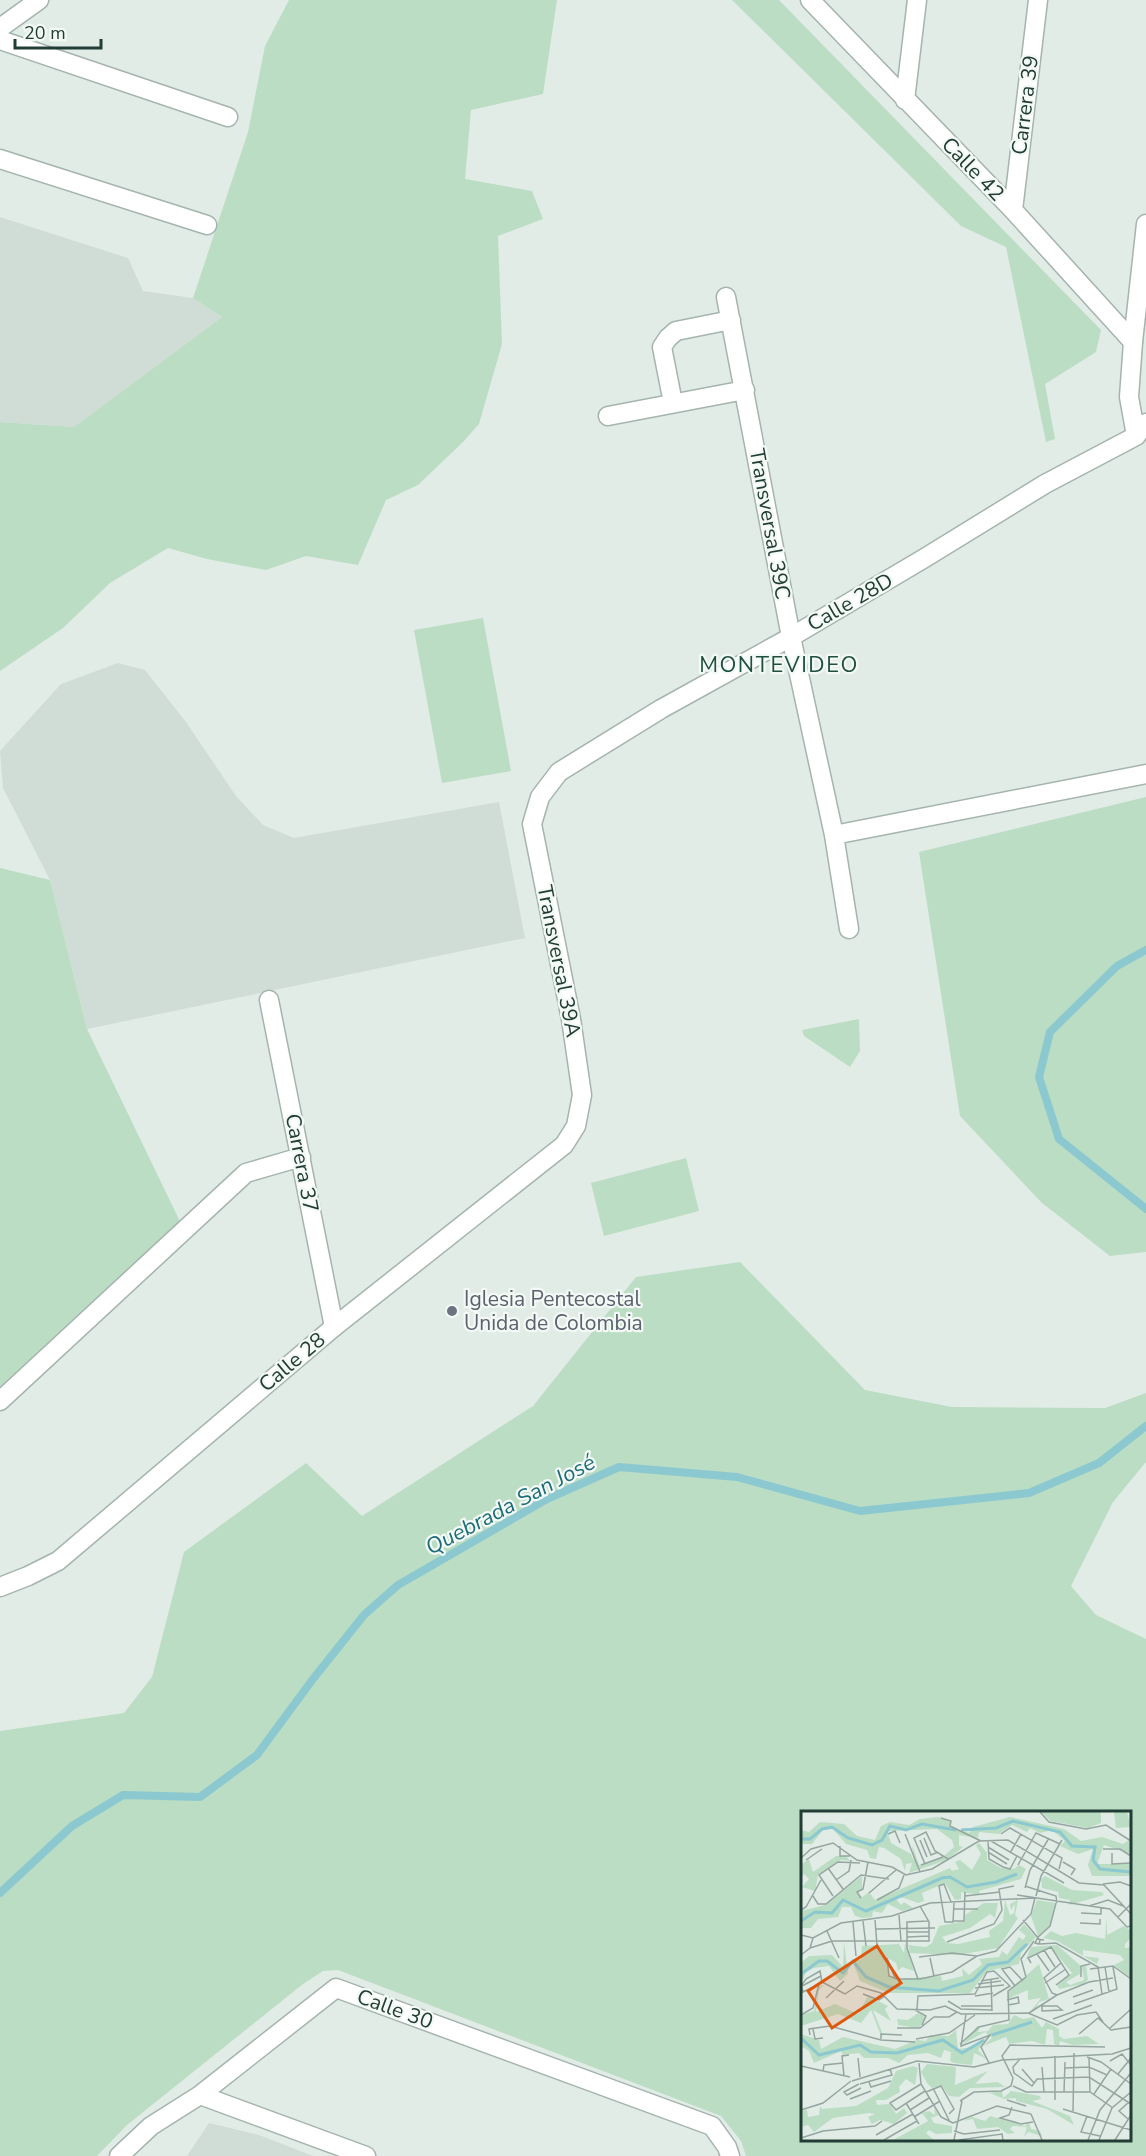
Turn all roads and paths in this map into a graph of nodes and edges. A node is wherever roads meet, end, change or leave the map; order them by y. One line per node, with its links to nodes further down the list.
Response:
1 (39, 0): 5 (street)
2 (810, 0): 6 (street, Calle 42)
3 (917, 0): 6 (street)
4 (1038, 0): 9 (street, Carrera 39)
5 (1, 40): 7 (street)
6 (906, 100): 9 (street, Calle 42)
7 (228, 117)
8 (0, 159): 11 (street)
9 (1013, 210): 14 (street, Calle 42)
10 (1146, 224): 14 (street)
11 (207, 225)
12 (726, 297): 13 (street, Transversal 39C)
13 (731, 320): 15 (street, Transversal 39C); 16 (street)
14 (1133, 342): 18 (street)
15 (745, 390): 16 (street); 19 (street, Transversal 39C)
16 (672, 403): 17 (street)
17 (608, 416)
18 (1143, 431): 19 (street, Calle 28D)
19 (791, 637): 21 (street, Calle 28D); 22 (street, Transversal 39C)
20 (1146, 774): 22 (street)
21 (540, 797): 25 (street, Transversal 39A)
22 (834, 835): 23 (street, Transversal 39C)
23 (849, 929)
24 (269, 1000): 26 (street, Carrera 37)
25 (576, 1126): 27 (street, Calle 28)
26 (300, 1158): 27 (street, Carrera 37); 28 (street)
27 (334, 1327): 29 (street, Calle 28)
28 (0, 1401)
29 (0, 1587)
30 (200, 2095): 31 (street, Calle 30); 32 (street); 33 (street, Calle 30)
31 (119, 2156)
32 (366, 2156)
33 (730, 2156)

